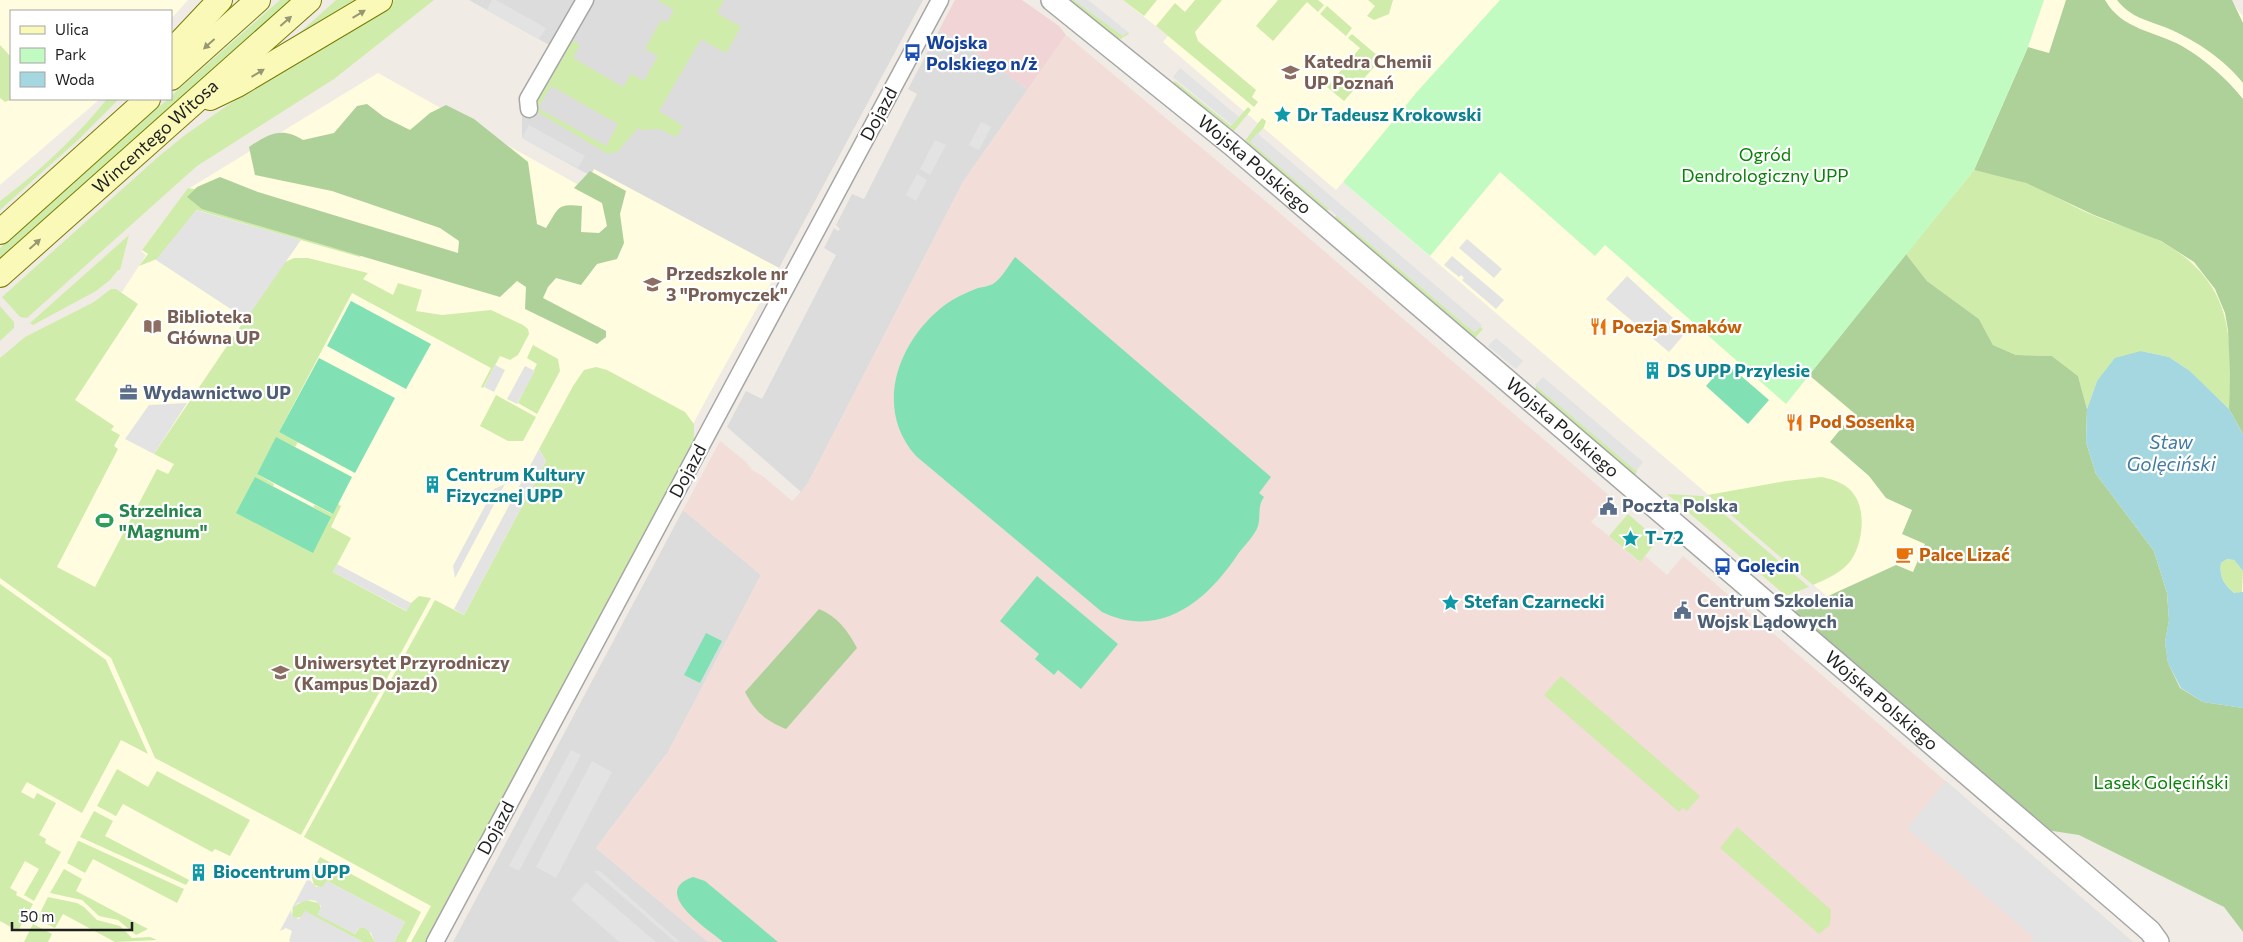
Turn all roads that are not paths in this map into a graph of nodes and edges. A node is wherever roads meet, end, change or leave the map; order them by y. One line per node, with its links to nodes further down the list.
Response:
1 (220, 0): 8 (main road)
2 (258, 0): 9 (main road, Wincentego Witosa, one-way to 9)
3 (309, 0): 13 (main road, Wincentego Witosa, one-way to 3)
4 (380, 0): 13 (main road, one-way to 4)
5 (585, 0): 12 (street)
6 (940, 0): 17 (street, Dojazd)
7 (1052, 0): 18 (street, Wojska Polskiego)
8 (172, 51)
9 (172, 77)
10 (127, 100): 14 (main road)
11 (147, 100): 14 (main road, Wincentego Witosa)
12 (528, 109)
13 (184, 111): 16 (main road, Wincentego Witosa, one-way to 13)
14 (40, 194): 15 (main road, Wincentego Witosa)
15 (0, 232)
16 (0, 275)
17 (435, 942)
18 (2158, 942)

